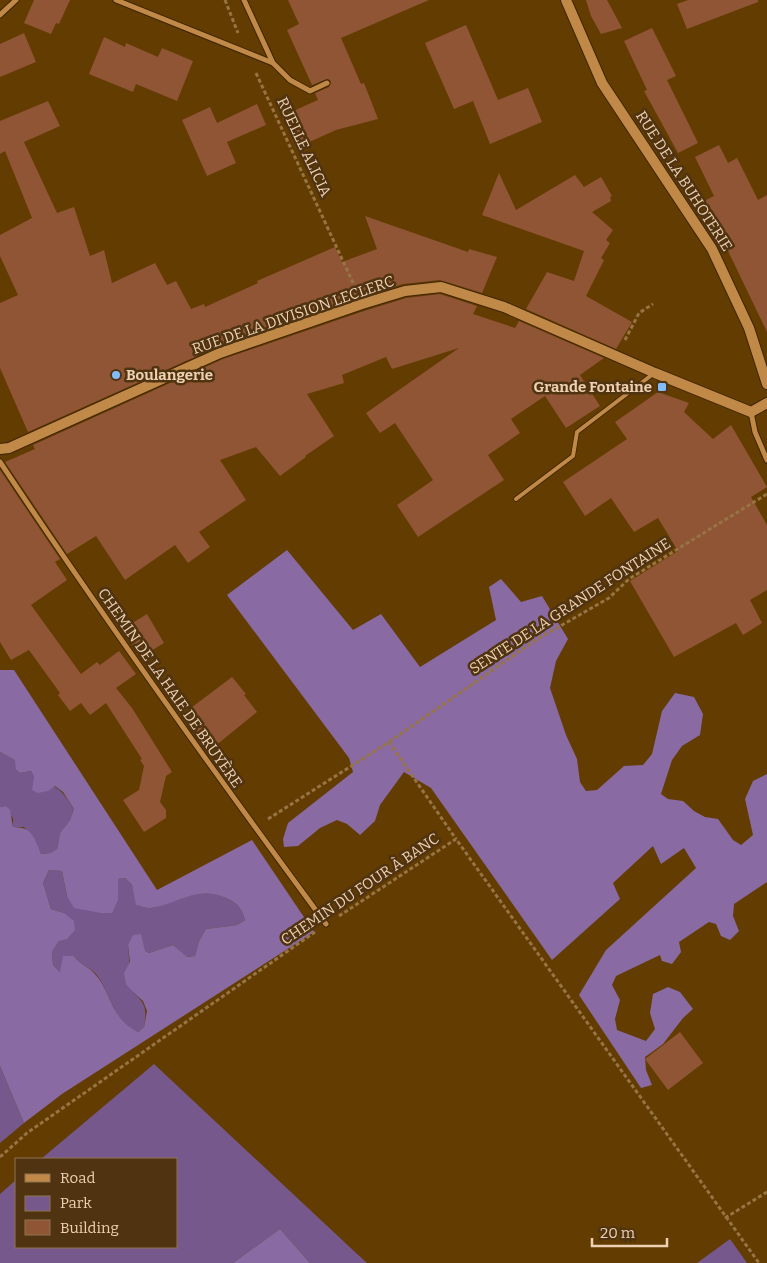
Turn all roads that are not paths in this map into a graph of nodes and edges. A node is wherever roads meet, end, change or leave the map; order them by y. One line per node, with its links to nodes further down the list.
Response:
1 (16, 0): 5 (street)
2 (116, 0): 6 (street)
3 (244, 0): 6 (street)
4 (566, 0): 9 (main road, RUE DE LA BUHOTERIE)
5 (0, 14)
6 (273, 63): 7 (street)
7 (327, 83)
8 (655, 373): 11 (main road, RUE DE LA DIVISION LECLERC); 12 (main road, RUE DE LA DIVISION LECLERC); 15 (lane)
9 (767, 384)
10 (767, 403): 11 (main road)
11 (751, 412): 13 (street)
12 (0, 448)
13 (767, 460)
14 (0, 462): 16 (street, CHEMIN DE LA HAIE DE BRUYÈRE)
15 (516, 500)
16 (326, 924)

